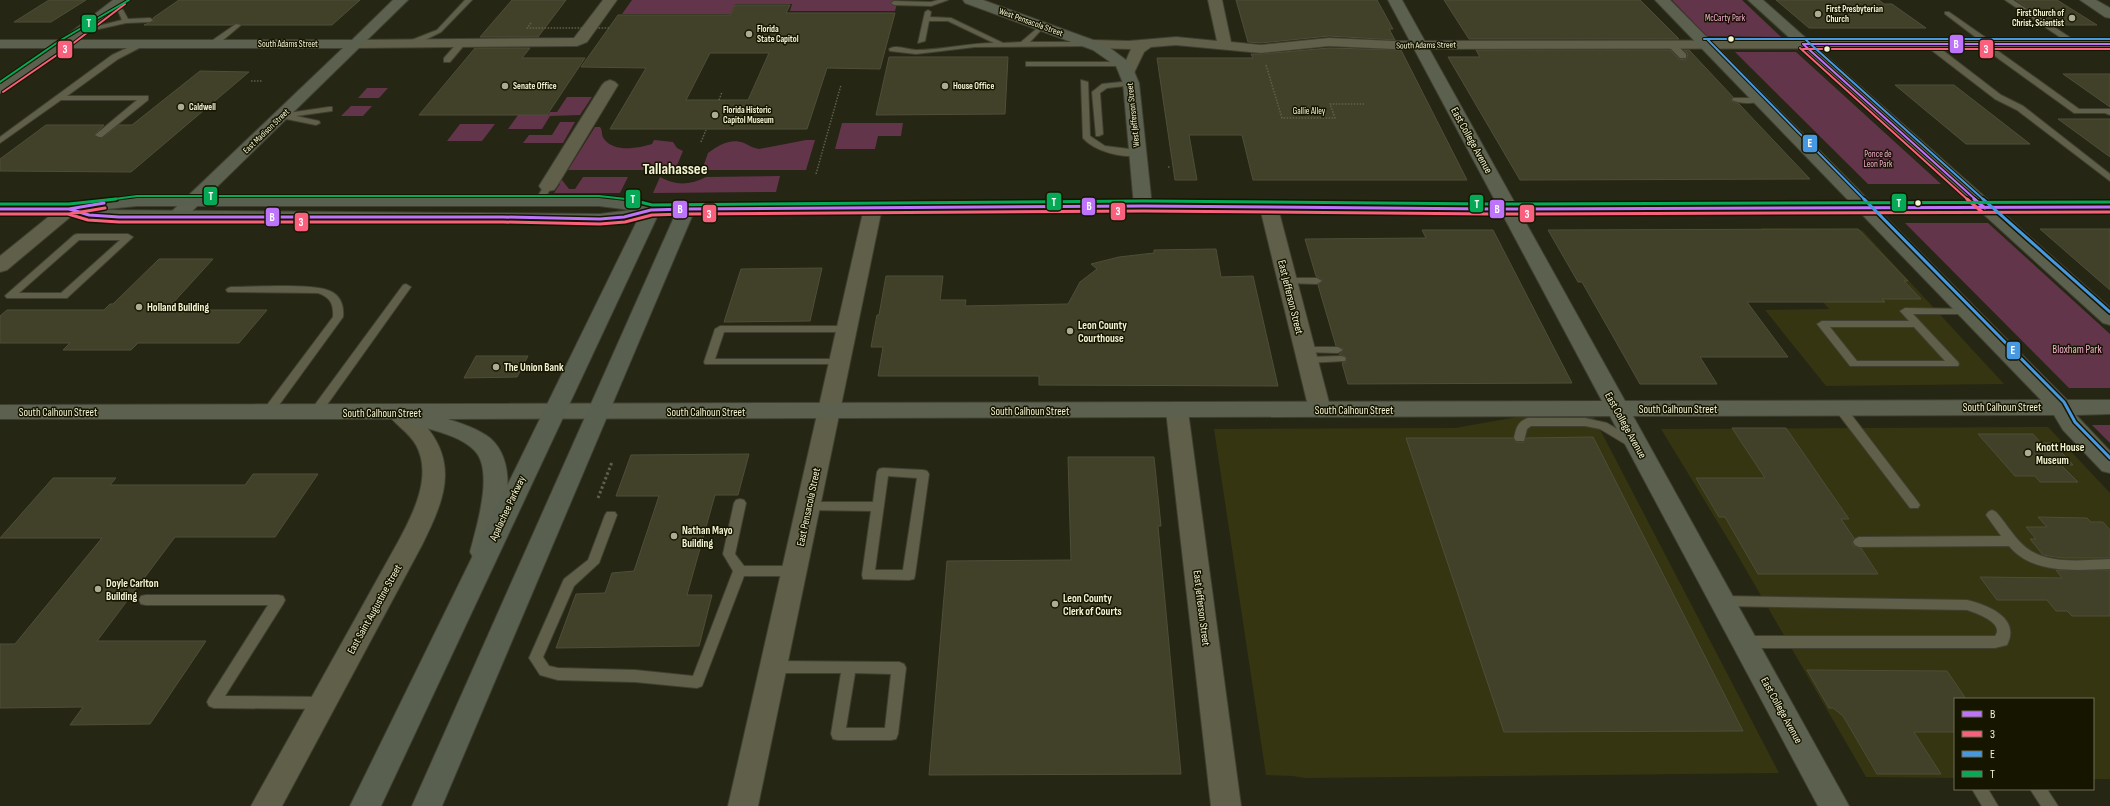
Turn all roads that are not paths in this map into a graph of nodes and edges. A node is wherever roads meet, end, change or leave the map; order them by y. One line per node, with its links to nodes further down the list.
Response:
1 (139, 0): 15 (street)
2 (401, 0): 28 (street, East Madison Street)
3 (468, 0): 29 (lane)
4 (610, 0): 23 (street, South Adams Street)
5 (945, 0): 14 (lane)
6 (970, 0): 21 (street, West Pensacola Street)
7 (1215, 0): 42 (street)
8 (1395, 0): 34 (street, East College Avenue)
9 (1662, 0): 36 (street)
10 (1755, 0): 37 (street)
11 (2008, 0): 40 (lane)
12 (2087, 0): 17 (street)
13 (894, 3): 14 (lane)
14 (931, 4): 18 (lane)
15 (123, 10): 19 (lane); 25 (street); 25 (street)
16 (1947, 14): 39 (lane)
17 (2110, 14)
18 (926, 19): 22 (lane); 30 (lane)
19 (150, 20)
20 (238, 25): 27 (lane)
21 (1041, 27): 31 (lane); 32 (street, West Pensacola Street)
22 (921, 41)
23 (462, 43): 29 (street, South Adams Street); 45 (lane)
24 (0, 44): 25 (street, South Adams Street)
25 (64, 44): 26 (street, South Adams Street); 50 (street)
26 (143, 44): 27 (street, South Adams Street); 51 (lane)
27 (214, 44): 28 (street, South Adams Street)
28 (356, 44): 29 (street, South Adams Street); 56 (street, East Madison Street)
29 (412, 44)
30 (1001, 44): 31 (lane); 43 (lane)
31 (1024, 44): 32 (lane)
32 (1090, 44): 33 (street, South Adams Street); 47 (street)
33 (1148, 44): 42 (street, South Adams Street); 47 (street)
34 (1419, 44): 35 (street, South Adams Street); 42 (street, South Adams Street); 74 (street, East College Avenue)
35 (1671, 44): 36 (street, South Adams Street); 44 (lane)
36 (1704, 44): 37 (street, South Adams Street); 53 (street)
37 (1803, 44): 38 (street, South Adams Street); 71 (street)
38 (1929, 44): 39 (street, South Adams Street); 62 (lane)
39 (1986, 44): 40 (street, South Adams Street); 55 (lane)
40 (2076, 44): 41 (street, South Adams Street)
41 (2110, 44)
42 (1225, 45)
43 (893, 49)
44 (1683, 56)
45 (447, 60)
46 (1029, 64): 47 (lane)
47 (1127, 73): 58 (lane); 61 (street, West Jefferson Street)
48 (1084, 82): 61 (lane)
49 (610, 85): 63 (street)
50 (0, 88)
51 (58, 98): 59 (lane); 60 (lane)
52 (1736, 100): 53 (lane)
53 (1760, 100): 70 (street)
54 (330, 109): 56 (lane)
55 (2110, 113)
56 (281, 116): 57 (lane); 64 (street, East Madison Street)
57 (316, 123)
58 (1099, 134)
59 (100, 135)
60 (0, 141)
61 (1137, 153): 66 (street, West Jefferson Street)
62 (2110, 178)
63 (548, 186): 65 (lane)
64 (193, 201): 65 (main road); 73 (main road); 77 (street, East Madison Street)
65 (538, 201): 75 (main road)
66 (1143, 206): 68 (main road); 69 (main road)
67 (2110, 207): 71 (main road)
68 (873, 208): 76 (main road); 88 (street, East Pensacola Street)
69 (1269, 208): 74 (main road); 79 (street, East Jefferson Street)
70 (1866, 208): 71 (main road); 74 (main road); 85 (street)
71 (1985, 208): 86 (street)
72 (0, 209): 73 (main road)
73 (69, 209): 77 (main road); 78 (street)
74 (1510, 209): 96 (street, East College Avenue)
75 (651, 210): 76 (main road); 77 (main road); 101 (main road, Apalachee Parkway)
76 (686, 210): 102 (main road)
77 (176, 217)
78 (0, 266)
79 (1287, 281): 80 (lane); 89 (street, East Jefferson Street)
80 (1317, 281)
81 (406, 287): 100 (lane)
82 (230, 290): 99 (lane)
83 (10, 296): 83 (lane); 84 (lane)
84 (0, 300)
85 (1966, 311): 87 (lane); 92 (street)
86 (2110, 319)
87 (1917, 324): 87 (lane)
88 (847, 329): 91 (street, East Pensacola Street); 91 (lane)
89 (1306, 355): 90 (lane); 95 (street, East Jefferson Street)
90 (1339, 355)
91 (840, 361): 103 (street, East Pensacola Street)
92 (2060, 406): 93 (street, South Calhoun Street); 94 (street, South Calhoun Street); 107 (street)
93 (2110, 407)
94 (1840, 408): 96 (street, South Calhoun Street); 109 (lane)
95 (1320, 410): 96 (street, South Calhoun Street); 97 (street, South Calhoun Street)
96 (1618, 410): 106 (street, East College Avenue)
97 (1177, 411): 103 (street, South Calhoun Street); 132 (street, East Jefferson Street)
98 (0, 412): 99 (street, South Calhoun Street)
99 (267, 412): 100 (street, South Calhoun Street)
100 (315, 412): 104 (street, South Calhoun Street)
101 (553, 412): 102 (street, South Calhoun Street); 104 (street, South Calhoun Street); 117 (main road, Apalachee Parkway)
102 (598, 412): 103 (street, South Calhoun Street); 130 (main road)
103 (829, 412): 110 (street, East Pensacola Street)
104 (398, 413): 117 (street); 125 (street, East Saint Augustine Street)
105 (1520, 438): 106 (lane)
106 (1638, 446): 121 (street, East College Avenue)
107 (2110, 465)
108 (740, 503): 118 (lane)
109 (1914, 505)
110 (808, 506): 111 (lane); 119 (street, East Pensacola Street)
111 (878, 507): 111 (lane)
112 (611, 515): 118 (lane)
113 (1992, 515): 114 (lane)
114 (2013, 541): 115 (lane); 116 (lane)
115 (1859, 542)
116 (2110, 564)
117 (480, 566): 129 (main road, Apalachee Parkway)
118 (740, 571): 119 (lane)
119 (794, 571): 123 (street, East Pensacola Street)
120 (146, 600): 125 (lane)
121 (1722, 601): 122 (street, East College Avenue); 122 (lane)
122 (1745, 642): 133 (street, East College Avenue)
123 (773, 667): 124 (lane); 131 (street, East Pensacola Street)
124 (849, 667): 124 (lane)
125 (323, 703): 128 (street, East Saint Augustine Street)
126 (1981, 790): 134 (lane)
127 (2039, 790): 135 (lane)
128 (266, 806)
129 (365, 806)
130 (427, 806)
131 (743, 806)
132 (1226, 806)
133 (1834, 806)
134 (1990, 806)
135 (2050, 806)

